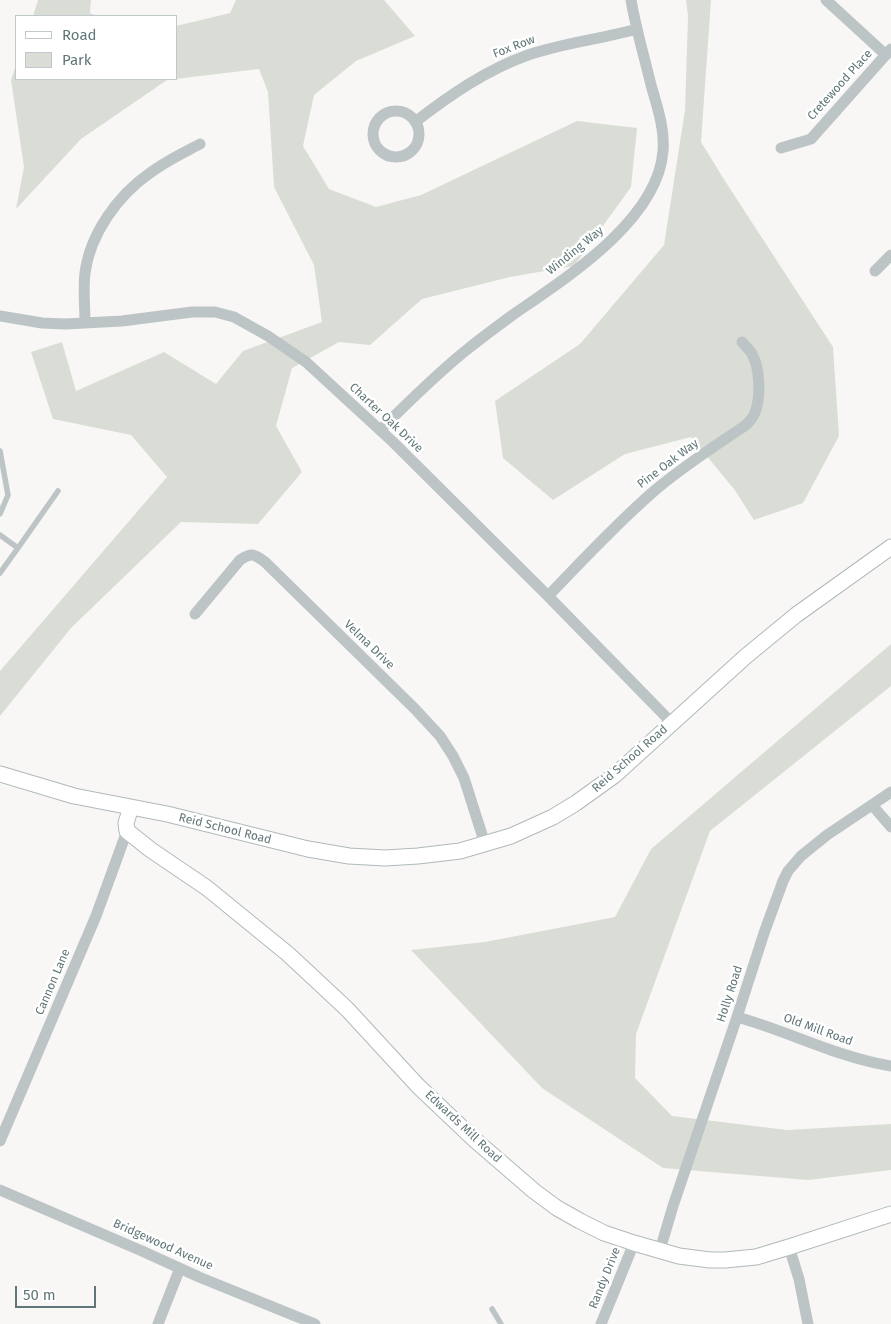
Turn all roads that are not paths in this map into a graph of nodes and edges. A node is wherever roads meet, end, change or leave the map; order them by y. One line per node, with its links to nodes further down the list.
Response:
1 (631, 0): 3 (street, Winding Way)
2 (826, 0): 4 (street)
3 (637, 29): 5 (street, Fox Row); 13 (street, Winding Way)
4 (888, 52): 7 (street, Cretewood Place)
5 (416, 122): 5 (street)
6 (200, 144): 11 (street)
7 (781, 148)
8 (891, 255): 9 (street)
9 (876, 271)
10 (0, 316): 11 (street, Charter Oak Drive)
11 (85, 323): 13 (street, Charter Oak Drive)
12 (742, 342): 22 (street, Pine Oak Way)
13 (380, 430): 22 (street, Charter Oak Drive)
14 (0, 451): 16 (lane)
15 (58, 491): 20 (lane)
16 (2, 505): 17 (lane)
17 (0, 514)
18 (0, 535): 20 (lane)
19 (891, 547): 24 (street, Reid School Road)
20 (18, 548): 21 (lane)
21 (0, 573)
22 (548, 596): 24 (street, Charter Oak Drive)
23 (195, 614): 31 (street, Velma Drive)
24 (672, 723): 31 (street, Reid School Road)
25 (0, 774): 28 (street, Reid School Road)
26 (891, 792): 27 (street, Holly Road)
27 (872, 805): 29 (street); 32 (street, Holly Road)
28 (131, 807): 30 (street); 31 (street, Reid School Road)
29 (891, 827)
30 (127, 831): 34 (street, Cannon Lane); 37 (street, Edwards Mill Road)
31 (485, 844)
32 (737, 1017): 33 (street, Old Mill Road); 39 (street, Holly Road)
33 (891, 1066)
34 (0, 1141)
35 (0, 1190): 40 (street, Bridgewood Avenue)
36 (891, 1214): 38 (street, Edwards Mill Road)
37 (634, 1243): 39 (street, Edwards Mill Road); 45 (street, Randy Drive)
38 (789, 1247): 39 (street, Edwards Mill Road); 46 (street)
39 (660, 1250)
40 (180, 1268): 42 (street); 43 (street, Bridgewood Avenue)
41 (492, 1309): 44 (lane)
42 (158, 1324)
43 (315, 1324)
44 (501, 1324)
45 (601, 1324)
46 (808, 1324)

